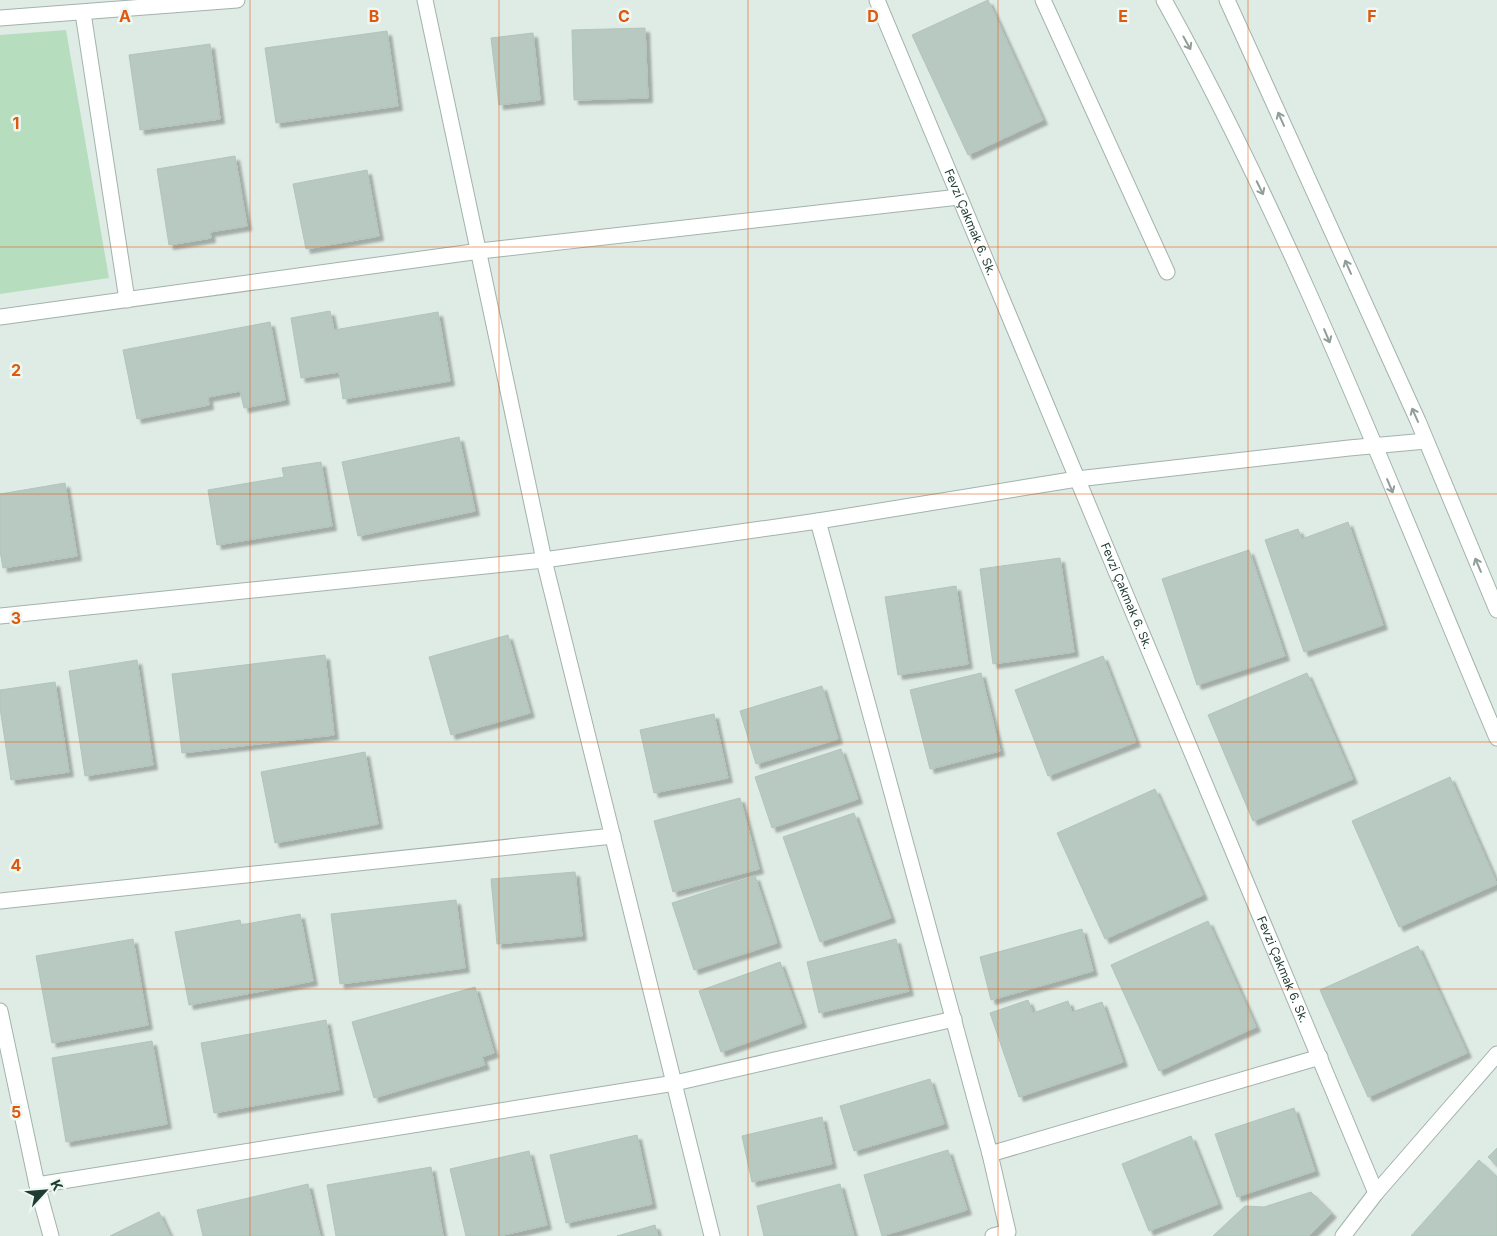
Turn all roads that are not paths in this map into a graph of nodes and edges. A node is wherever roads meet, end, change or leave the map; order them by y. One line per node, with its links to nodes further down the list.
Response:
1 (237, 0): 7 (street)
2 (425, 0): 10 (street)
3 (877, 0): 9 (street, Fevzi Çakmak 6. Sk.)
4 (1043, 0): 11 (street)
5 (1164, 0): 15 (street, one-way to 15)
6 (1226, 0): 14 (street, one-way to 6)
7 (83, 13): 8 (street); 12 (street)
8 (0, 18)
9 (959, 197): 10 (street); 16 (street, Fevzi Çakmak 6. Sk.)
10 (480, 251): 12 (street); 18 (street)
11 (1167, 272)
12 (127, 300): 13 (street)
13 (0, 317)
14 (1426, 441): 15 (street); 19 (street, one-way to 14)
15 (1374, 446): 16 (street); 21 (street, one-way to 21)
16 (1077, 478): 17 (street); 27 (street, Fevzi Çakmak 6. Sk.)
17 (818, 521): 18 (street); 25 (street)
18 (544, 560): 20 (street); 22 (street)
19 (1497, 610)
20 (0, 616)
21 (1497, 738)
22 (613, 836): 23 (street); 28 (street)
23 (0, 901)
24 (0, 1011): 30 (street)
25 (954, 1019): 28 (street); 29 (street)
26 (1497, 1054): 31 (street)
27 (1320, 1057): 29 (street); 31 (street, Fevzi Çakmak 6. Sk.)
28 (675, 1083): 30 (street); 33 (street)
29 (990, 1154): 34 (street)
30 (37, 1185): 32 (street)
31 (1376, 1193): 35 (street)
32 (50, 1236)
33 (712, 1236)
34 (993, 1236)
35 (1343, 1236)

